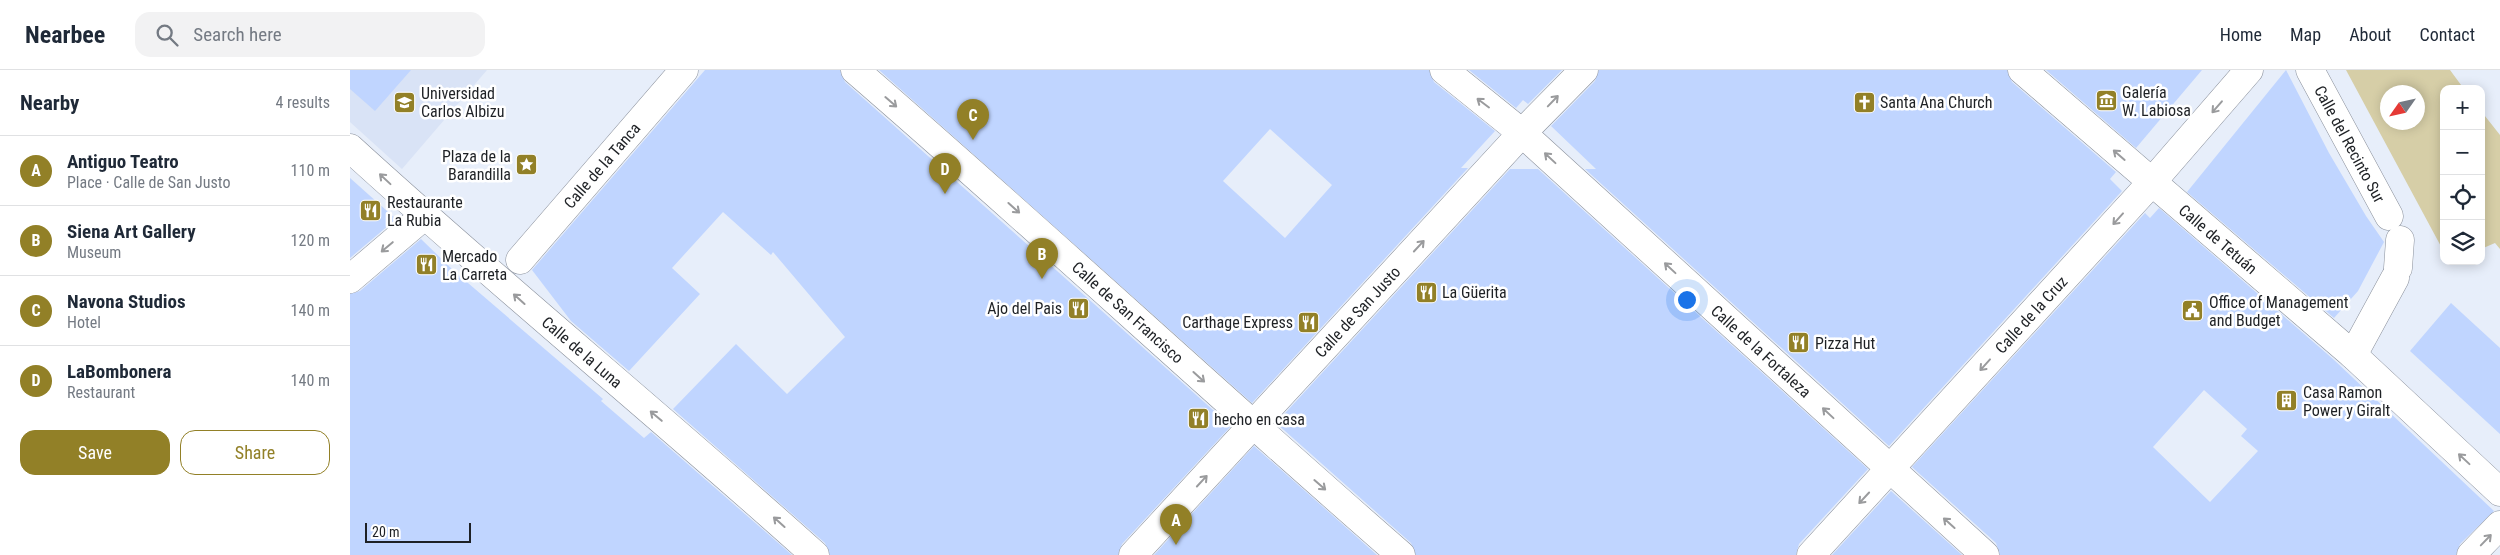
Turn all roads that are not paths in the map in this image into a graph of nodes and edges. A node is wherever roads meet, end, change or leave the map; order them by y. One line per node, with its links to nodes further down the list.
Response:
1 (684, 70): 12 (street, Calle de la Tanca)
2 (854, 70): 15 (street, Calle de San Francisco, one-way to 15)
3 (1444, 70): 8 (street, Calle de la Fortaleza, one-way to 3)
4 (1584, 70): 8 (street, Calle de San Justo, one-way to 4)
5 (2022, 70): 10 (street, Calle de Tetuán, one-way to 5)
6 (2249, 70): 10 (street, Calle de la Cruz, one-way to 10)
7 (2310, 70): 14 (street, Calle del Recinto Sur)
8 (1522, 133): 15 (street, Calle de San Justo, one-way to 8); 16 (street, Calle de la Fortaleza, one-way to 8)
9 (350, 148): 11 (street, Calle de la Luna, one-way to 9)
10 (2151, 183): 14 (street, Calle de Tetuán); 16 (street, Calle de la Cruz, one-way to 16)
11 (424, 216): 13 (street, one-way to 13); 19 (street, Calle de la Luna, one-way to 11)
12 (520, 260)
13 (350, 279)
14 (2353, 355): 17 (street, Calle de Tetuán, one-way to 14)
15 (1253, 427): 20 (street, Calle de San Justo, one-way to 15); 21 (street, Calle de San Francisco, one-way to 21)
16 (1890, 470): 22 (street, Calle de la Cruz, one-way to 22); 23 (street, Calle de la Fortaleza, one-way to 16)
17 (2500, 492)
18 (2500, 525): 24 (street, one-way to 18)
19 (815, 555)
20 (1133, 555)
21 (1401, 555)
22 (1811, 555)
23 (1985, 555)
24 (2471, 555)

